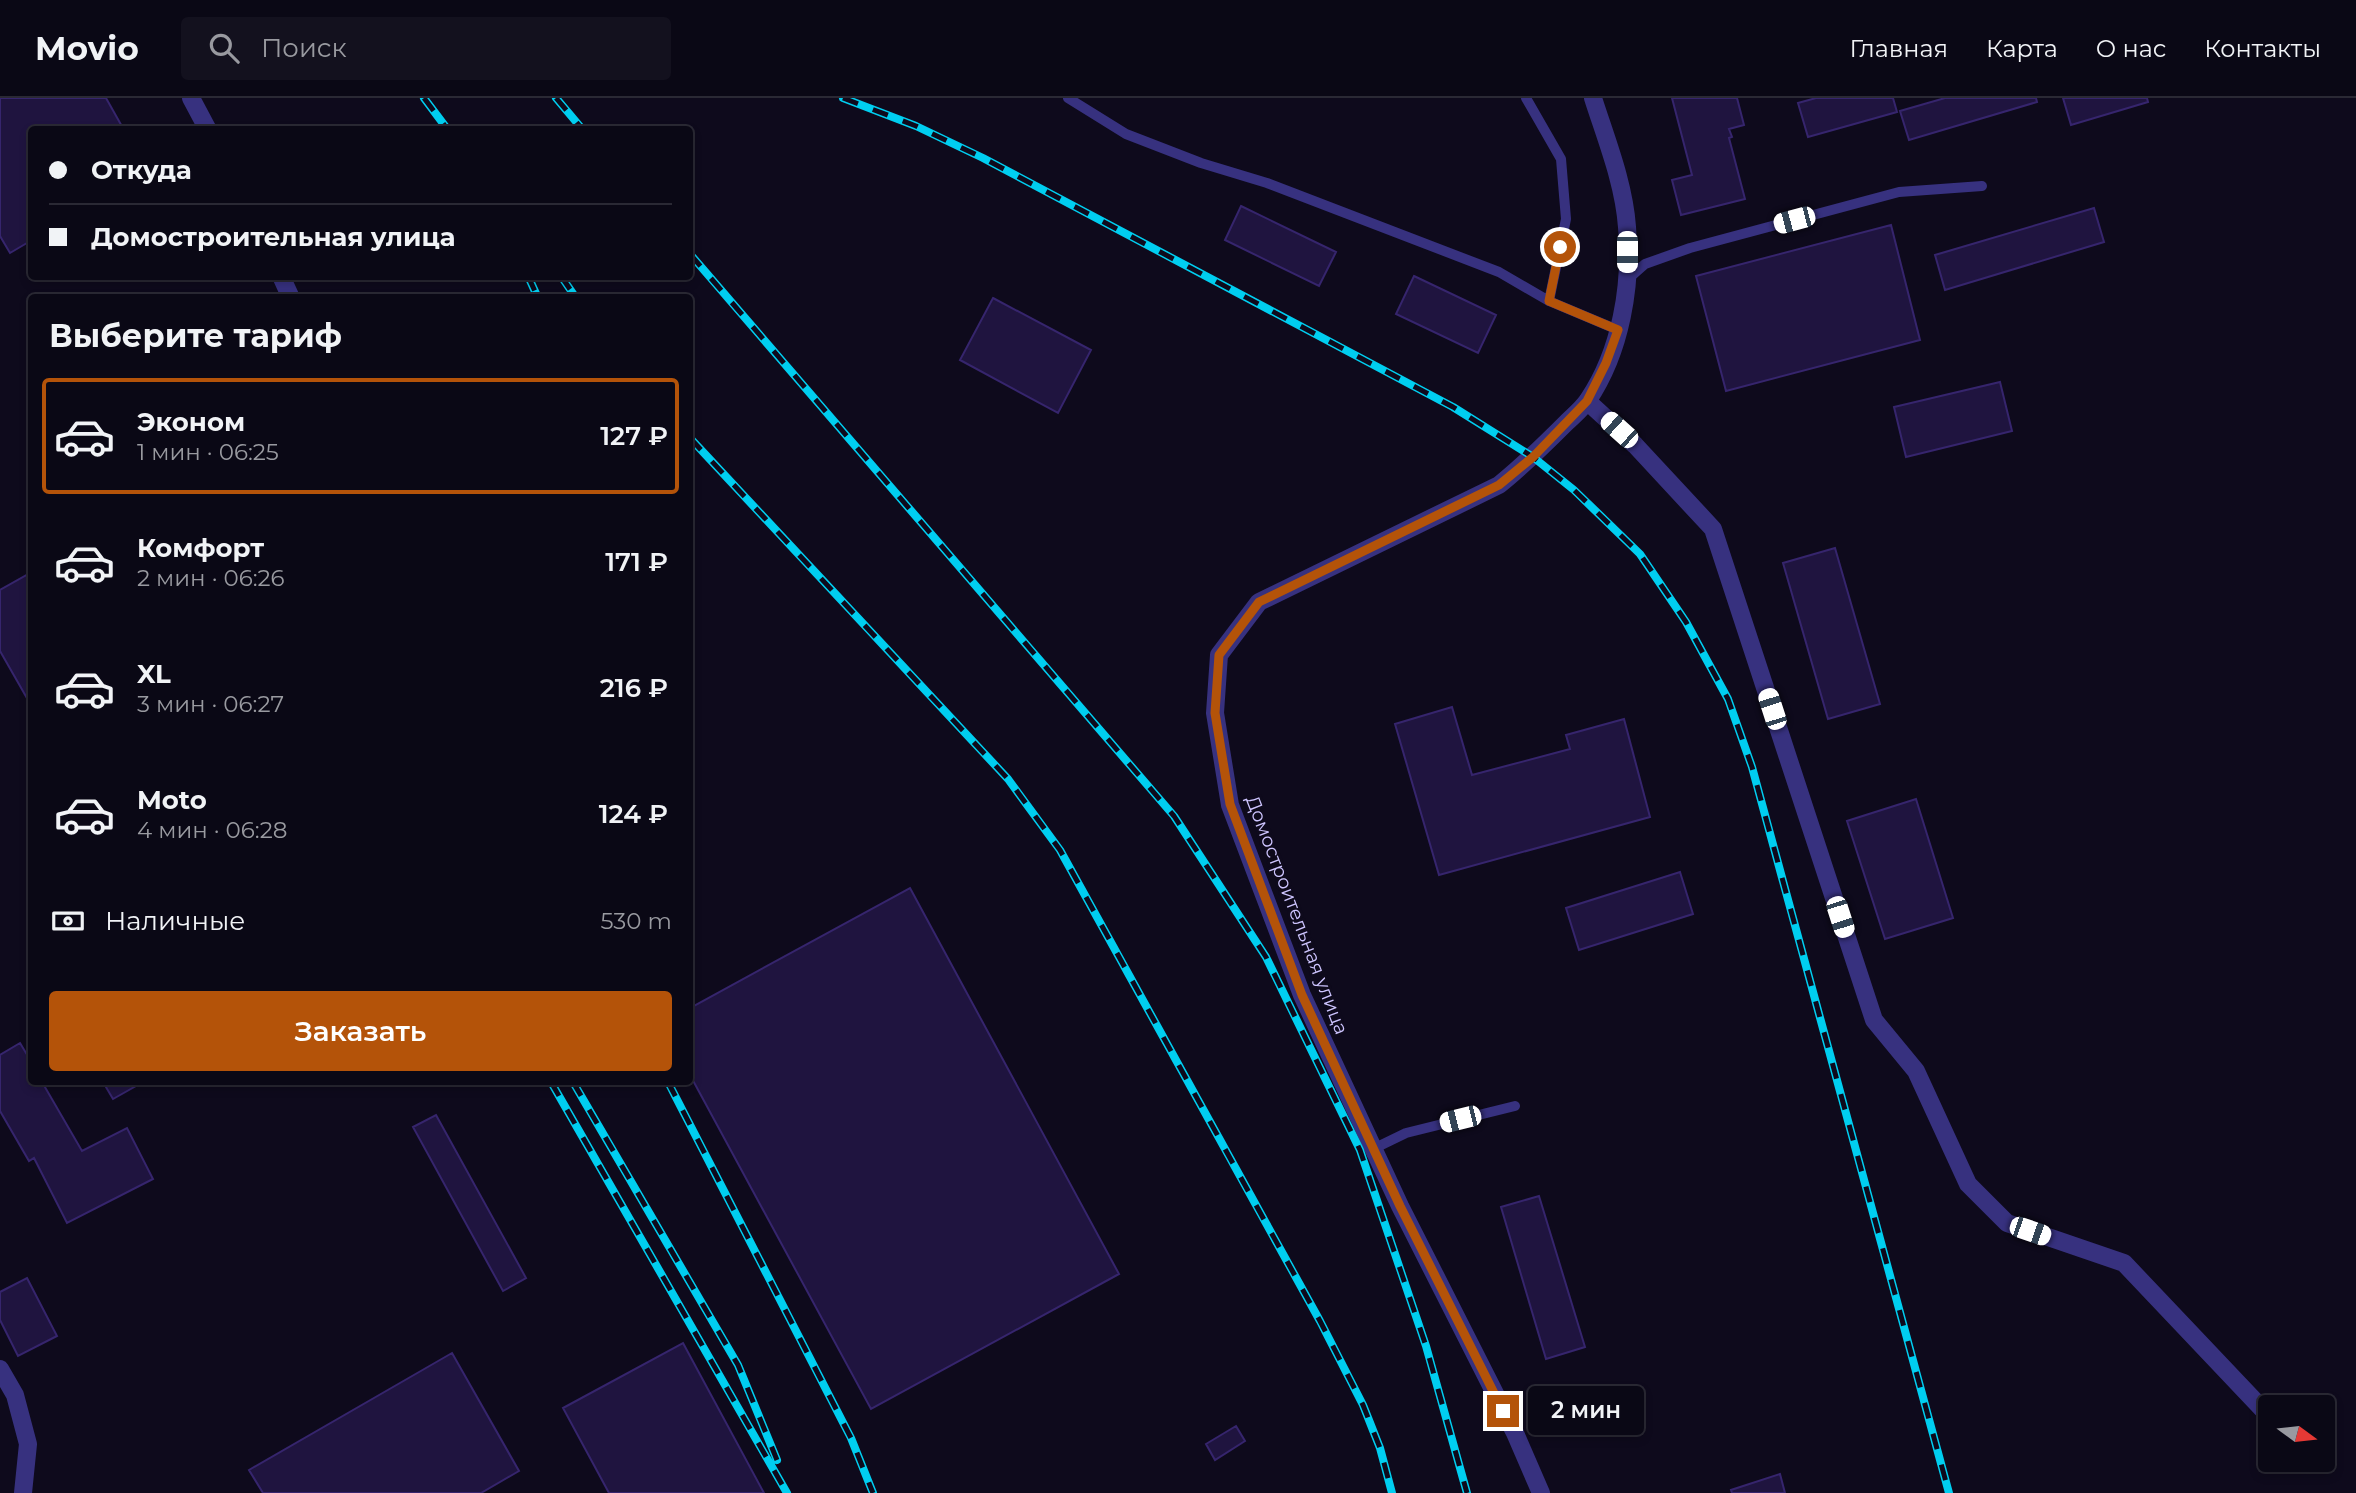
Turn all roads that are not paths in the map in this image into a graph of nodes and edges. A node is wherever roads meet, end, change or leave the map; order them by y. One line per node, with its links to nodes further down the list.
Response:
1 (191, 98): 5 (street)
2 (1069, 98): 8 (lane)
3 (1527, 98): 8 (lane)
4 (1593, 98): 7 (street, Домостроительная улица)
5 (206, 126)
6 (1982, 186): 7 (lane)
7 (1628, 279): 9 (street, Домостроительная улица)
8 (1549, 301): 9 (lane)
9 (1618, 330): 10 (street, Домостроительная улица)
10 (1587, 401): 12 (street, Домостроительная улица); 14 (street)
11 (1515, 1106): 12 (lane)
12 (1373, 1149): 16 (street, Домостроительная улица)
13 (0, 1369): 15 (street)
14 (2258, 1404)
15 (23, 1493)
16 (1541, 1493)

